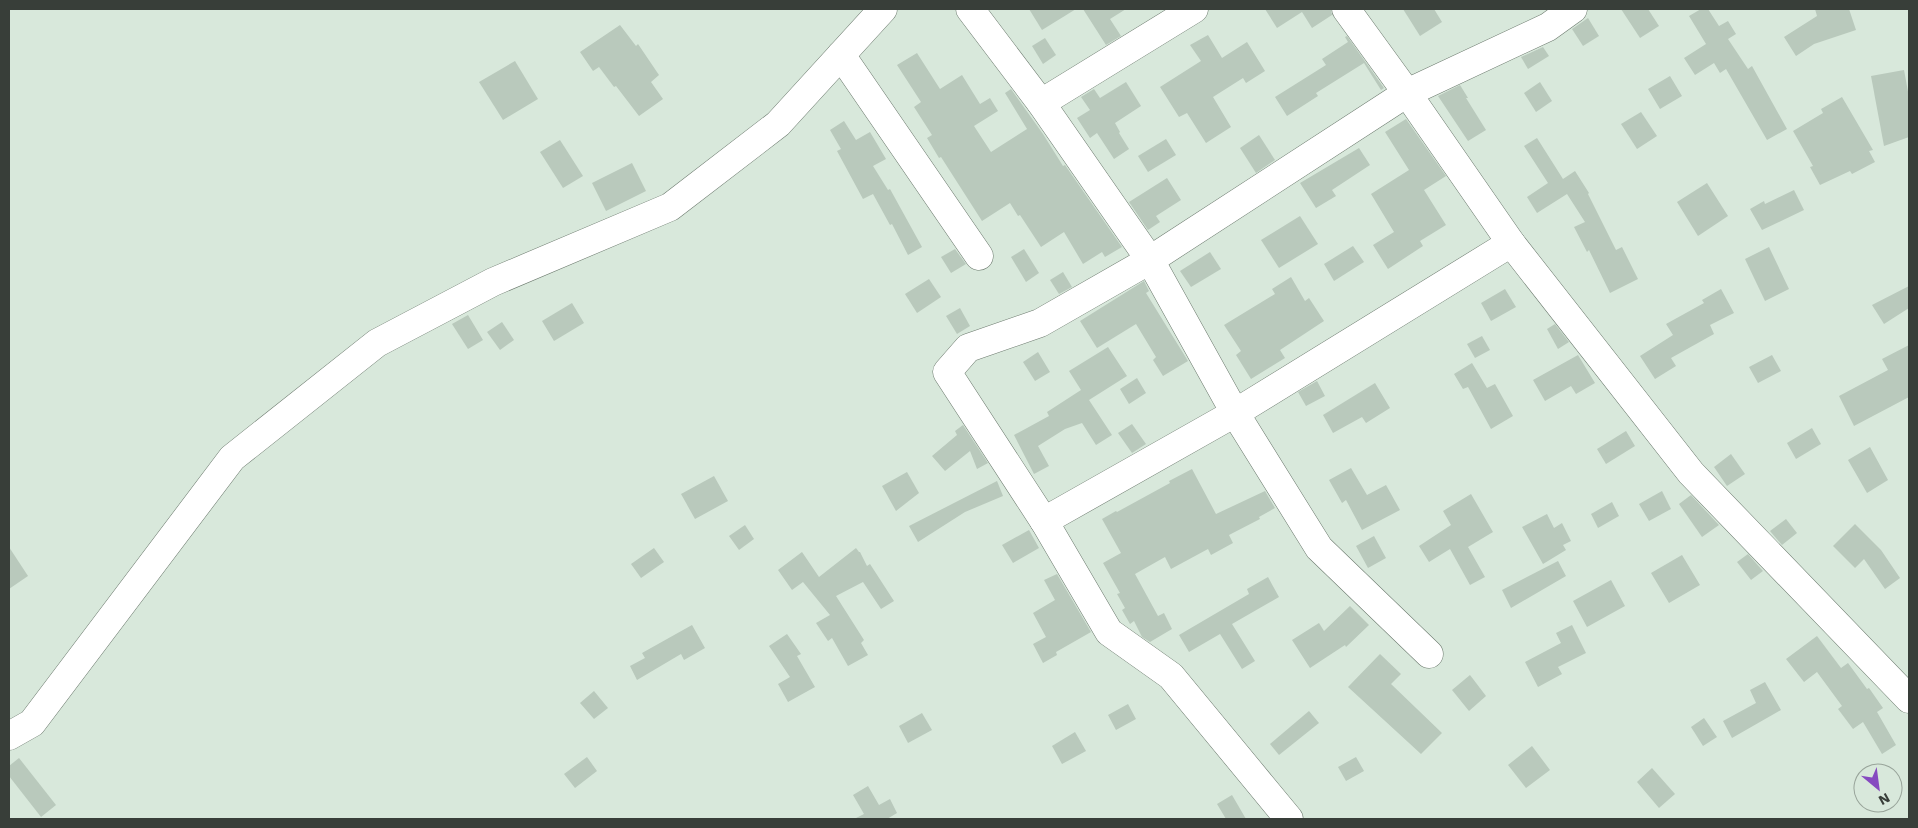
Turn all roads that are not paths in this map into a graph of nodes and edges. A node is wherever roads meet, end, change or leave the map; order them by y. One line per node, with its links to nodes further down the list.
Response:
1 (883, 9): 6 (street)
2 (970, 9): 8 (street)
3 (1194, 9): 8 (street)
4 (1346, 9): 7 (street)
5 (1573, 9): 7 (street)
6 (841, 54): 10 (street); 16 (street)
7 (1407, 93): 9 (street); 11 (street)
8 (1041, 102): 11 (street)
9 (1512, 243): 12 (street); 15 (street)
10 (979, 256)
11 (1150, 260): 12 (street); 13 (street)
12 (1235, 413): 13 (street); 14 (street)
13 (1044, 521): 17 (street)
14 (1429, 654)
15 (1909, 699)
16 (9, 736)
17 (1289, 819)

